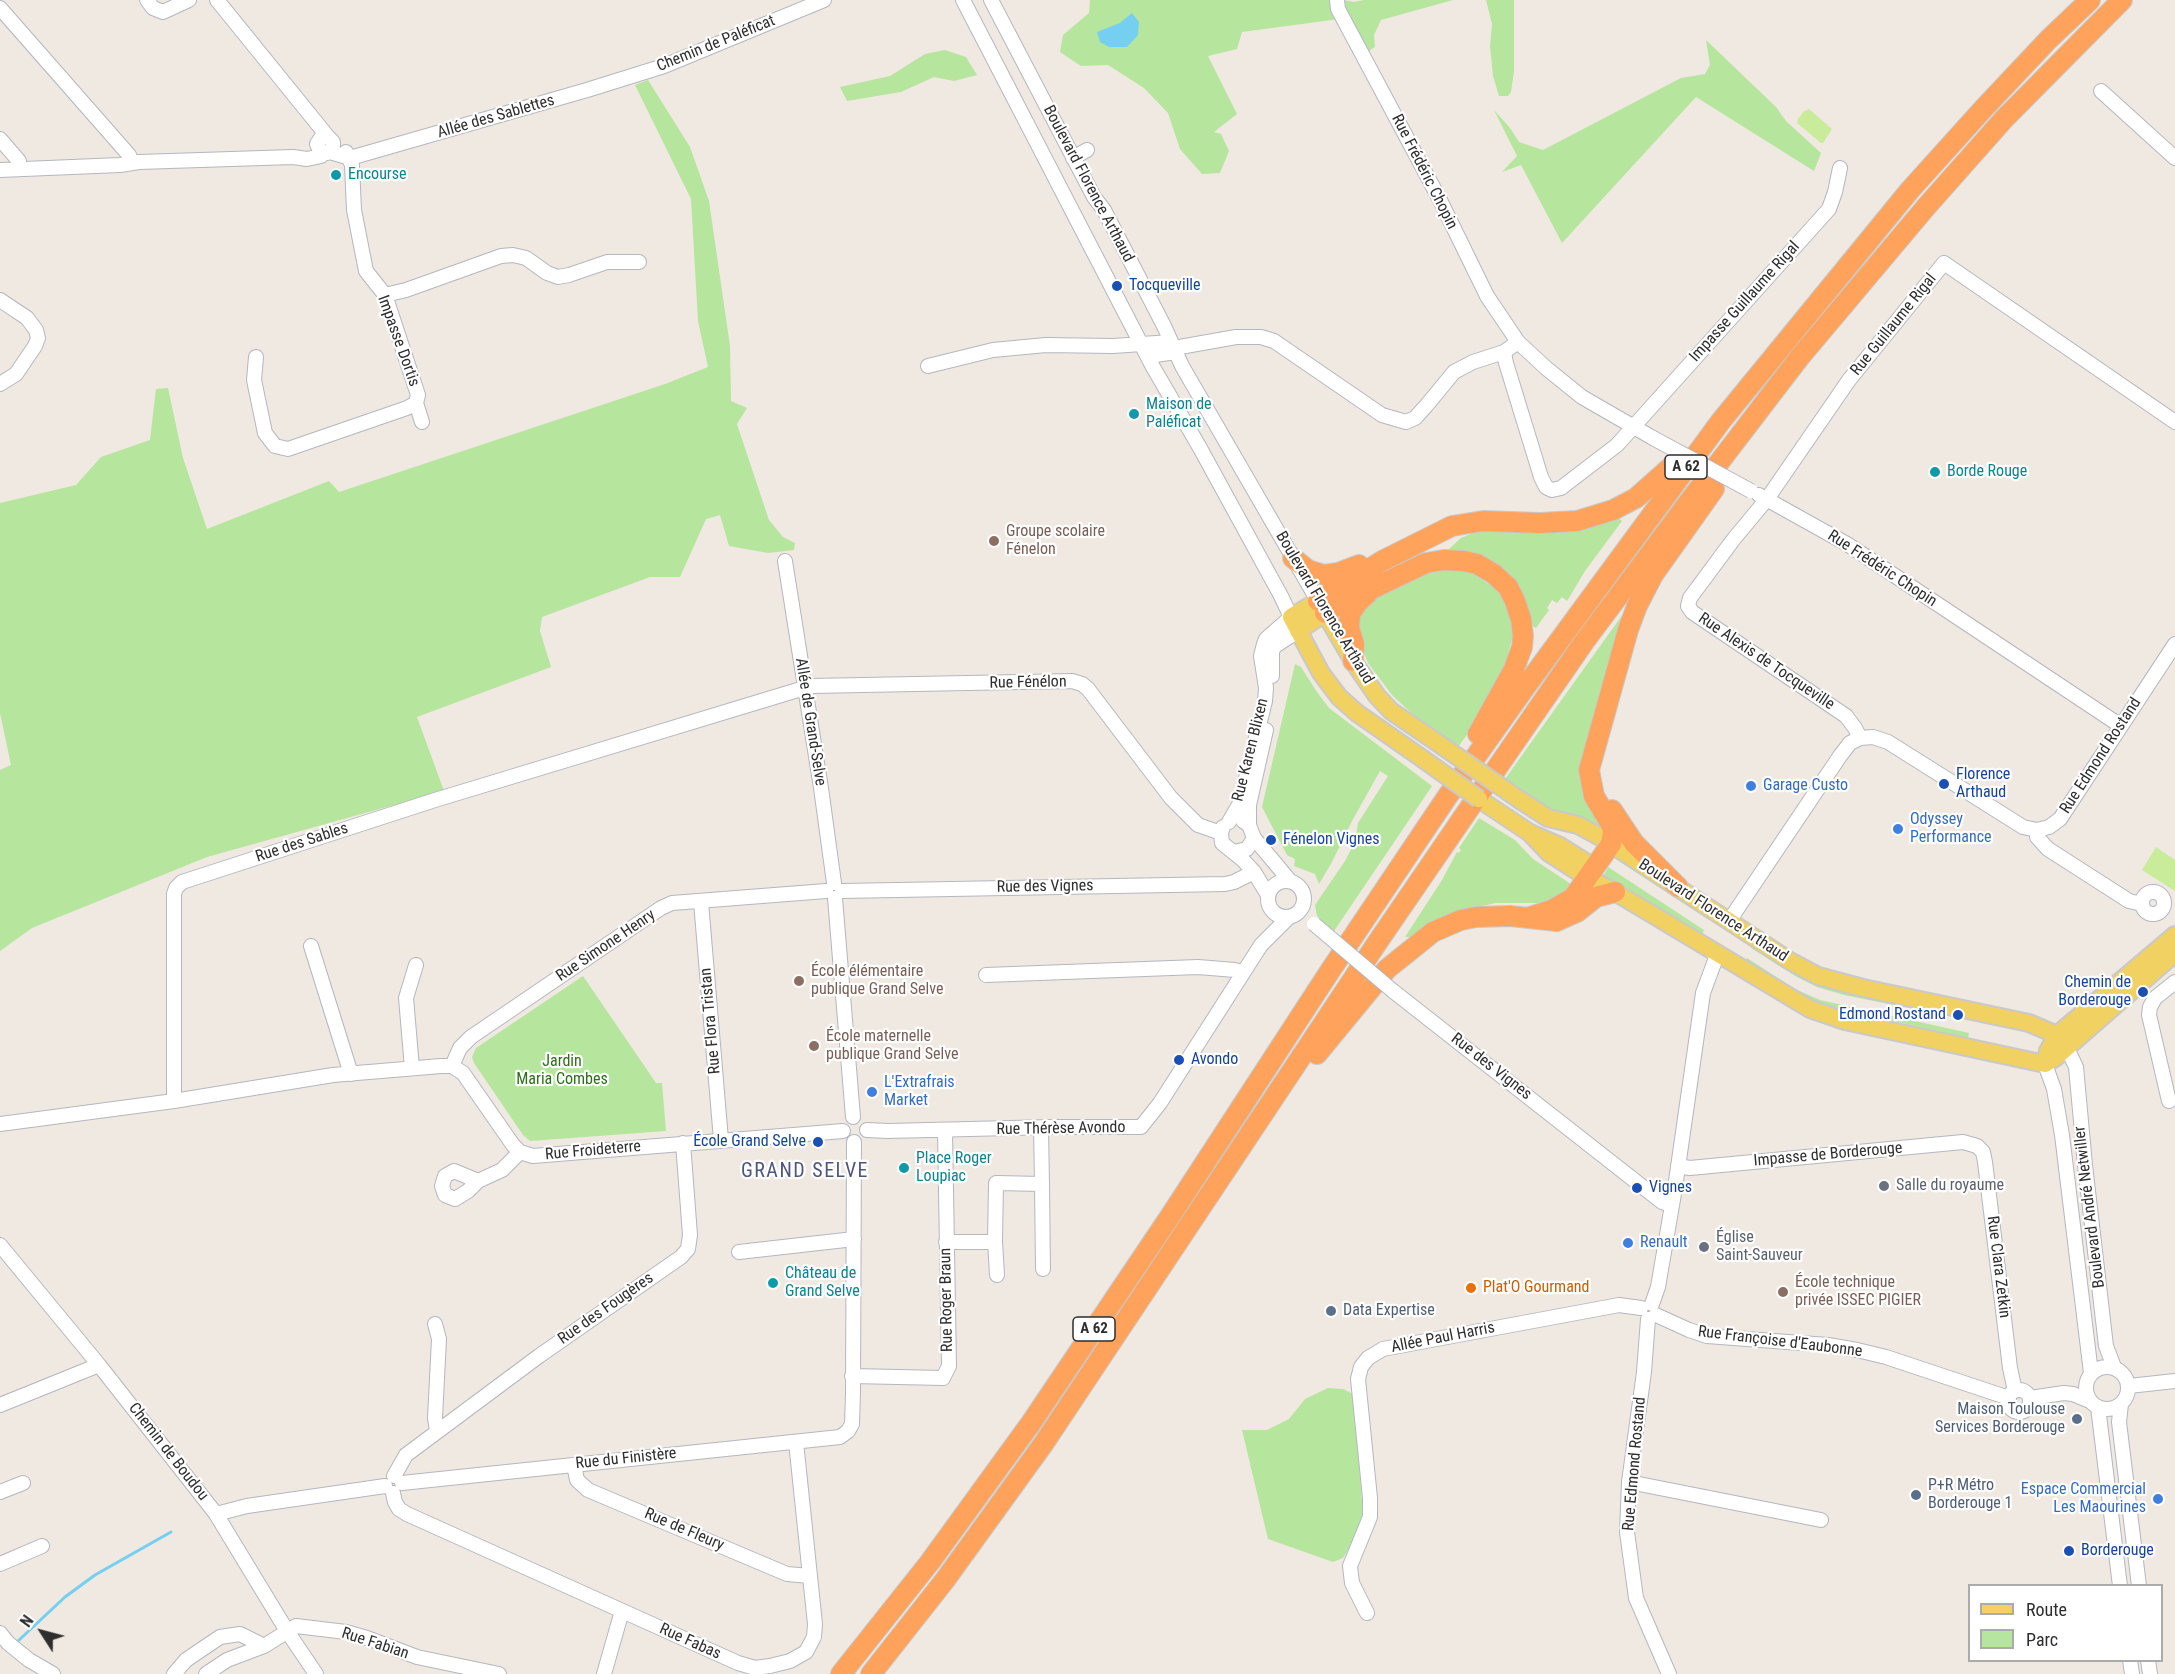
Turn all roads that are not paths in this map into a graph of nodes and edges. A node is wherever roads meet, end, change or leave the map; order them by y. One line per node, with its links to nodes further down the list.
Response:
1 (147, 0): 2 (street)
2 (189, 0)
3 (217, 0): 14 (street)
4 (824, 0): 11 (street, Chemin de Paléficat)
5 (963, 0): 29 (street, Boulevard Florence Arthaud)
6 (991, 0): 17 (street, Boulevard Florence Arthaud)
7 (1337, 0): 27 (street, Rue Frédéric Chopin)
8 (2090, 0): 35 (highway, A 62)
9 (2122, 0): 26 (highway, A 62)
10 (0, 8): 19 (street)
11 (641, 73): 16 (street, Allée des Sablettes)
12 (2101, 91): 18 (street)
13 (0, 140): 21 (street)
14 (325, 144): 16 (street); 19 (street)
15 (1087, 150): 17 (street)
16 (350, 158): 24 (street, Impasse Dortis)
17 (1073, 158): 28 (street, Boulevard Florence Arthaud)
18 (2175, 158)
19 (132, 163): 21 (street)
20 (1840, 168): 38 (street, Impasse Guillaume Rigal)
21 (19, 169): 22 (street)
22 (0, 170)
23 (639, 262): 24 (street)
24 (385, 296): 34 (street, Impasse Dortis)
25 (0, 300): 33 (street)
26 (1841, 308): 51 (highway); 92 (highway, A 62)
27 (1518, 342): 30 (street); 38 (street, Rue Frédéric Chopin)
28 (1173, 347): 29 (street); 30 (street); 40 (street, Boulevard Florence Arthaud)
29 (1144, 349): 32 (street); 45 (street, Boulevard Florence Arthaud)
30 (1504, 351): 38 (street)
31 (256, 357): 34 (street)
32 (928, 366)
33 (0, 384)
34 (416, 403): 36 (street, Impasse Dortis)
35 (1721, 421): 42 (highway); 77 (highway, A 62)
36 (422, 422)
37 (2175, 422): 39 (street, Rue Guillaume Rigal)
38 (1633, 428): 39 (street, Rue Frédéric Chopin, bridge)
39 (1767, 499): 49 (street, Rue Frédéric Chopin); 50 (street, Rue Alexis de Tocqueville)
40 (1293, 558): 42 (highway); 44 (street, Boulevard Florence Arthaud)
41 (785, 561): 48 (street, Allée de Grand-Selve)
42 (1382, 561): 44 (highway)
43 (1374, 588): 44 (highway); 47 (highway); 77 (highway)
44 (1321, 607): 45 (main road); 47 (main road, Boulevard Florence Arthaud)
45 (1294, 624): 52 (street, Rue Karen Blixen); 54 (street, Rue Karen Blixen); 59 (main road, Boulevard Florence Arthaud, bridge)
46 (2175, 644): 49 (street, Rue Edmond Rostand)
47 (1353, 662): 56 (main road, Boulevard Florence Arthaud, bridge)
48 (804, 688): 55 (street, Rue Fénélon); 62 (street, Allée de Grand-Selve); 86 (street, Rue des Sables)
49 (2121, 726): 53 (street, Rue Edmond Rostand)
50 (1860, 738): 53 (street); 69 (street)
51 (1592, 760): 56 (highway); 61 (highway)
52 (1229, 822): 54 (street); 55 (street)
53 (2037, 830): 66 (street)
54 (1251, 832): 57 (street); 60 (street)
55 (1221, 833): 57 (street)
56 (1611, 844): 59 (highway); 61 (main road, Boulevard Florence Arthaud)
57 (1234, 852): 58 (street)
58 (1254, 872): 62 (street, Rue des Vignes); 65 (street)
59 (1592, 873): 63 (main road, Boulevard Florence Arthaud); 68 (highway)
60 (1290, 881): 65 (street); 67 (street)
61 (1678, 887): 69 (main road, Boulevard Florence Arthaud)
62 (834, 891): 64 (street, Rue Simone Henry); 88 (street, Allée de Grand-Selve)
63 (1615, 892): 68 (highway); 74 (main road, Boulevard Florence Arthaud)
64 (701, 902): 83 (street, Rue Simone Henry); 95 (street, Rue Flora Tristan)
65 (1269, 902): 67 (street); 71 (street)
66 (2142, 904)
67 (1295, 913): 71 (street); 103 (street, Rue des Vignes, bridge)
68 (1530, 917): 92 (highway)
69 (1729, 921): 81 (main road, Boulevard Florence Arthaud)
70 (2175, 935): 81 (main road)
71 (1261, 945): 78 (street)
72 (311, 946): 85 (street)
73 (2175, 953): 76 (main road)
74 (1717, 955): 82 (main road, Boulevard Florence Arthaud); 100 (street, Rue Edmond Rostand)
75 (416, 965): 84 (street)
76 (2161, 965): 80 (street); 81 (main road)
77 (1330, 971): 150 (highway, A 62)
78 (1243, 973): 79 (street); 90 (street, Rue Thérèse Avondo)
79 (986, 975)
80 (2175, 982): 87 (street)
81 (2062, 1041): 82 (main road); 114 (street, Boulevard André Netwiller)
82 (2045, 1064): 116 (street, Boulevard André Netwiller)
83 (452, 1066): 84 (street); 99 (street)
84 (412, 1068): 85 (street)
85 (351, 1074): 86 (street)
86 (174, 1101): 89 (street)
87 (2169, 1101)
88 (853, 1118): 91 (street); 93 (street)
89 (0, 1124)
90 (1041, 1128): 94 (street, Rue Thérèse Avondo); 102 (street)
91 (867, 1130): 94 (street, Rue Thérèse Avondo); 96 (street)
92 (1254, 1130): 151 (highway, A 62)
93 (843, 1131): 95 (street, Rue Froideterre); 96 (street)
94 (945, 1131): 105 (street, Rue Roger Braun)
95 (721, 1140): 97 (street, Rue Froideterre)
96 (854, 1142): 104 (street)
97 (683, 1143): 99 (street, Rue Froideterre); 125 (street, Rue des Fougères)
98 (1977, 1146): 100 (street, Impasse de Borderouge); 120 (street, Rue Clara Zetkin)
99 (520, 1152): 101 (street)
100 (1678, 1166): 103 (street, Rue Edmond Rostand)
101 (478, 1181)
102 (1042, 1184): 106 (street); 109 (street)
103 (1672, 1205): 111 (street, Rue Edmond Rostand)
104 (854, 1239): 108 (street); 115 (street)
105 (946, 1242): 106 (street); 115 (street, Rue Roger Braun)
106 (995, 1242): 110 (street)
107 (0, 1245): 113 (street, Chemin de Boudou)
108 (739, 1252)
109 (1043, 1269)
110 (997, 1275)
111 (1649, 1311): 120 (street, Rue Françoise d'Eaubonne); 128 (street, Rue Edmond Rostand); 140 (street, Allée Paul Harris)
112 (435, 1324): 125 (street)
113 (99, 1365): 124 (street); 132 (street, Chemin de Boudou)
114 (2114, 1367): 116 (street); 118 (street)
115 (852, 1376): 126 (street, Rue du Finistère)
116 (2089, 1378): 119 (street); 122 (street)
117 (2175, 1381): 118 (street)
118 (2128, 1386): 123 (street)
119 (2064, 1393): 121 (street); 122 (street)
120 (2012, 1394): 121 (street); 121 (street)
121 (2030, 1398)
122 (2094, 1404): 123 (street); 137 (street)
123 (2121, 1404): 138 (street)
124 (0, 1405)
125 (437, 1431): 130 (street, Rue des Fougères)
126 (796, 1442): 127 (street, Rue du Finistère); 136 (street, Rue Fabas)
127 (574, 1465): 130 (street, Rue du Finistère); 136 (street, Rue de Fleury)
128 (1629, 1482): 133 (street); 152 (street, Rue Edmond Rostand)
129 (23, 1483): 131 (street)
130 (394, 1484): 132 (street, Rue du Finistère); 139 (street, Rue Fabas)
131 (0, 1492)
132 (216, 1514): 141 (street, Chemin de Boudou)
133 (1821, 1520)
134 (42, 1546): 135 (street)
135 (0, 1564)
136 (810, 1576): 139 (street, Rue Fabas)
137 (2120, 1584)
138 (2139, 1584)
139 (622, 1611): 149 (street)
140 (1367, 1613)
141 (287, 1631): 143 (street); 147 (street, Chemin de Boudou); 148 (street, Rue Fabian)
142 (0, 1633): 144 (street)
143 (264, 1646): 145 (street); 146 (street)
144 (53, 1674)
145 (174, 1674)
146 (206, 1674)
147 (316, 1674)
148 (499, 1674)
149 (604, 1674)
150 (841, 1674)
151 (871, 1674)
152 (1669, 1674)

